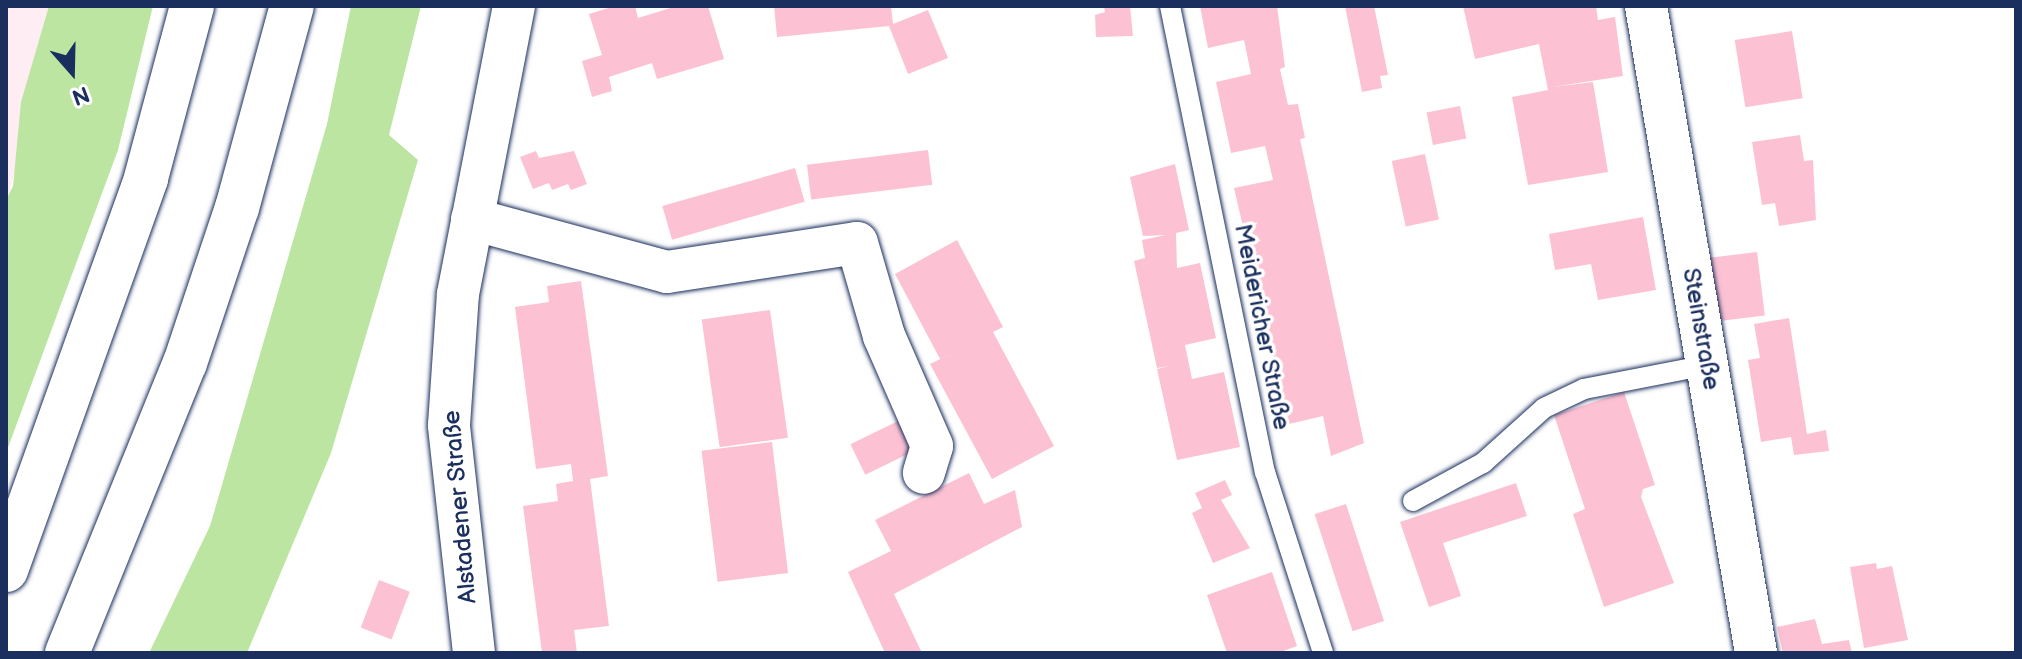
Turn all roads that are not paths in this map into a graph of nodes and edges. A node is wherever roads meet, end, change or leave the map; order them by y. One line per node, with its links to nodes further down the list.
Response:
1 (192, 6): 10 (highway)
2 (292, 6): 11 (highway)
3 (514, 6): 6 (street, Alstadener Straße)
4 (1170, 6): 13 (lane, Meidericher Straße)
5 (1646, 6): 7 (street, Steinstraße)
6 (472, 219): 8 (street); 12 (street, Alstadener Straße)
7 (1707, 365): 9 (lane); 14 (street, Steinstraße)
8 (924, 473)
9 (1413, 501)
10 (6, 570)
11 (67, 653)
12 (474, 653)
13 (1323, 653)
14 (1756, 653)

